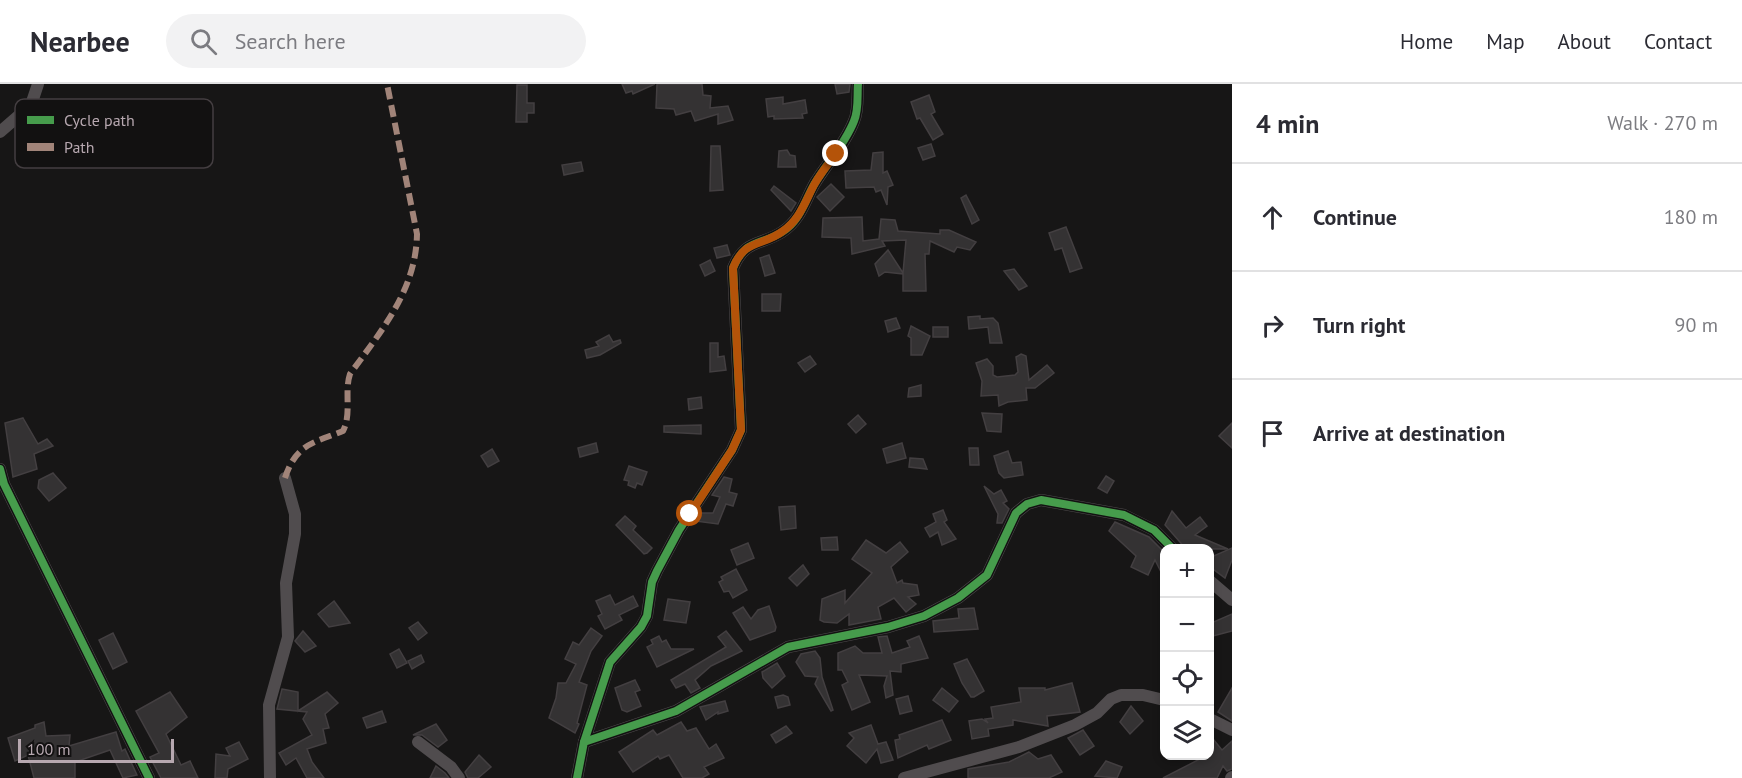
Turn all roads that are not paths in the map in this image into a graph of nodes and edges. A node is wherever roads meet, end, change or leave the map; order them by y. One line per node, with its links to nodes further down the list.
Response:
1 (38, 84): 3 (street)
2 (858, 84): 15 (street)
3 (34, 99)
4 (15, 119): 5 (street)
5 (0, 132)
6 (0, 469): 16 (street)
7 (285, 478): 17 (street)
8 (1167, 544): 15 (street)
9 (1214, 585): 10 (street)
10 (1232, 599)
11 (1160, 699): 20 (street)
12 (1214, 721): 13 (street)
13 (1232, 730)
14 (418, 742): 18 (street)
15 (584, 742): 19 (street)
16 (149, 778)
17 (270, 778)
18 (459, 778)
19 (577, 778)
20 (904, 778)

